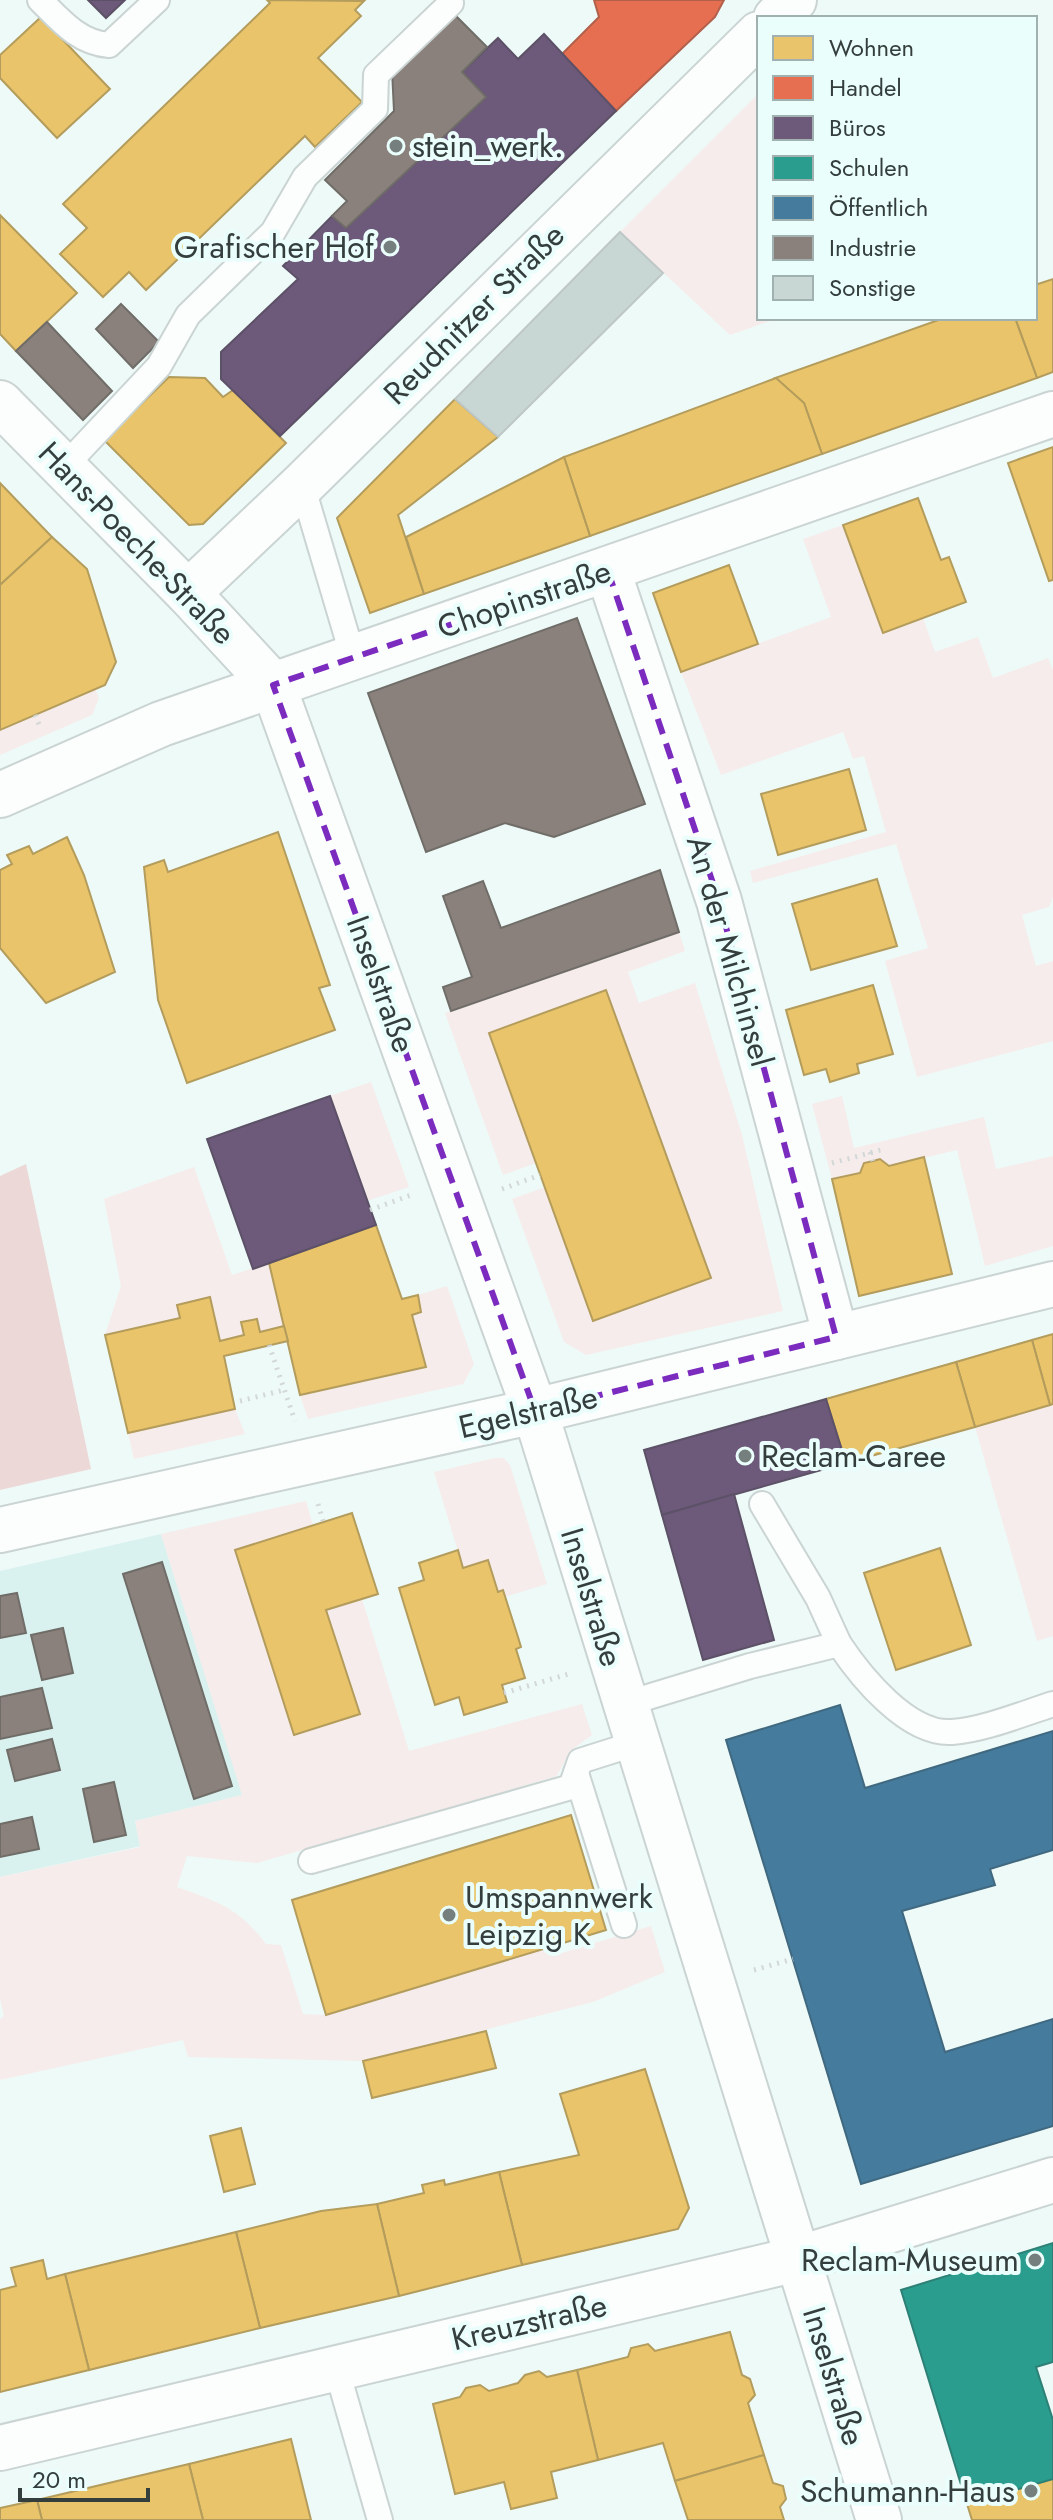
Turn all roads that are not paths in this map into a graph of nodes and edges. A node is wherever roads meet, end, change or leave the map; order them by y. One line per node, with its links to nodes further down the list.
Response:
1 (40, 0): 2 (lane)
2 (157, 0)
3 (794, 0): 5 (street)
4 (451, 3): 9 (lane)
5 (778, 16)
6 (757, 36): 10 (street, Reudnitzer Straße)
7 (0, 403): 9 (street, Hans-Poeche-Straße)
8 (1053, 414): 11 (street, Chopinstraße)
9 (64, 467): 12 (street, Hans-Poeche-Straße)
10 (302, 485): 12 (street, Reudnitzer Straße); 13 (lane)
11 (608, 571): 13 (street, Chopinstraße); 17 (street, An der Milchinsel)
12 (188, 593): 14 (street, Hans-Poeche-Straße)
13 (353, 657): 14 (street, Chopinstraße)
14 (273, 685): 15 (street, Chopinstraße); 18 (street, Inselstraße)
15 (0, 795)
16 (1053, 1284): 17 (street, Egelstraße)
17 (836, 1337): 18 (street, Egelstraße)
18 (535, 1411): 20 (street, Egelstraße); 23 (street, Inselstraße)
19 (762, 1504): 21 (lane)
20 (0, 1530)
21 (839, 1644): 22 (lane); 23 (lane)
22 (1053, 1704)
23 (631, 1724): 24 (lane); 28 (street, Inselstraße)
24 (576, 1773): 25 (lane); 26 (lane)
25 (311, 1861)
26 (624, 1925)
27 (1053, 2180): 28 (street, Kreuzstraße)
28 (797, 2259): 29 (street, Kreuzstraße); 32 (street, Inselstraße)
29 (336, 2367): 30 (street, Kreuzstraße); 31 (lane)
30 (0, 2448)
31 (380, 2520)
32 (879, 2520)

